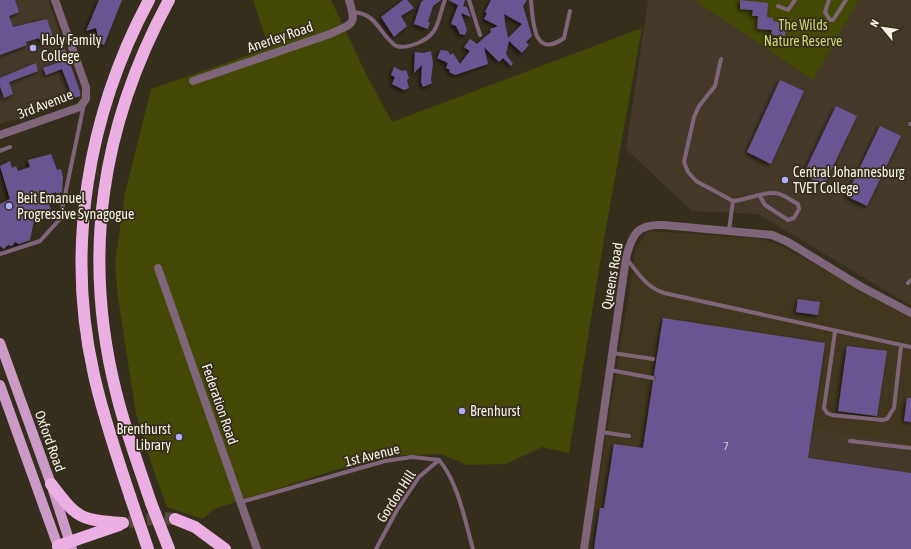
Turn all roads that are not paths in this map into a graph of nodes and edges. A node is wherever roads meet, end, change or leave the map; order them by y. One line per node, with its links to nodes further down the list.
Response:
1 (55, 0): 17 (street, 3rd Avenue)
2 (149, 0): 47 (highway, bridge)
3 (169, 0): 48 (highway, bridge)
4 (348, 0): 13 (street)
5 (445, 0): 13 (lane)
6 (469, 0): 14 (lane)
7 (530, 0): 12 (lane)
8 (795, 0): 11 (lane)
9 (829, 0): 10 (lane)
10 (846, 0)
11 (778, 6)
12 (570, 11)
13 (353, 12): 16 (street, Anerley Road)
14 (480, 35)
15 (721, 59): 22 (lane)
16 (193, 81)
17 (84, 102): 18 (street, 3rd Avenue); 24 (lane)
18 (0, 135)
19 (10, 147): 20 (lane)
20 (0, 151)
21 (760, 196): 21 (lane); 22 (lane)
22 (733, 201): 23 (lane)
23 (728, 230): 25 (street, Queens Road); 27 (street, Queens Road)
24 (0, 254)
25 (626, 258): 28 (lane); 32 (street, Queens Road)
26 (158, 268): 43 (street, Federation Road)
27 (910, 311)
28 (835, 332): 30 (lane); 30 (lane)
29 (0, 343): 42 (main road, Oxford Road)
30 (901, 346): 31 (lane)
31 (911, 347)
32 (613, 353): 33 (lane); 34 (street, Queens Road)
33 (653, 359)
34 (610, 370): 35 (lane); 37 (street, Queens Road)
35 (653, 378)
36 (0, 385): 46 (main road, Oxford Road)
37 (601, 432): 38 (lane); 53 (street, Queens Road)
38 (630, 436)
39 (850, 441): 40 (lane)
40 (911, 448)
41 (439, 460): 43 (lane, 1st Avenue); 51 (lane, Gordon Hill); 52 (lane)
42 (51, 484): 45 (main road, Oxford Road); 45 (highway)
43 (241, 502): 50 (street, Federation Road)
44 (175, 519): 49 (highway)
45 (71, 545): 46 (highway)
46 (56, 548)
47 (148, 549)
48 (169, 549)
49 (225, 549)
50 (257, 549)
51 (376, 549)
52 (473, 549)
53 (584, 549)

